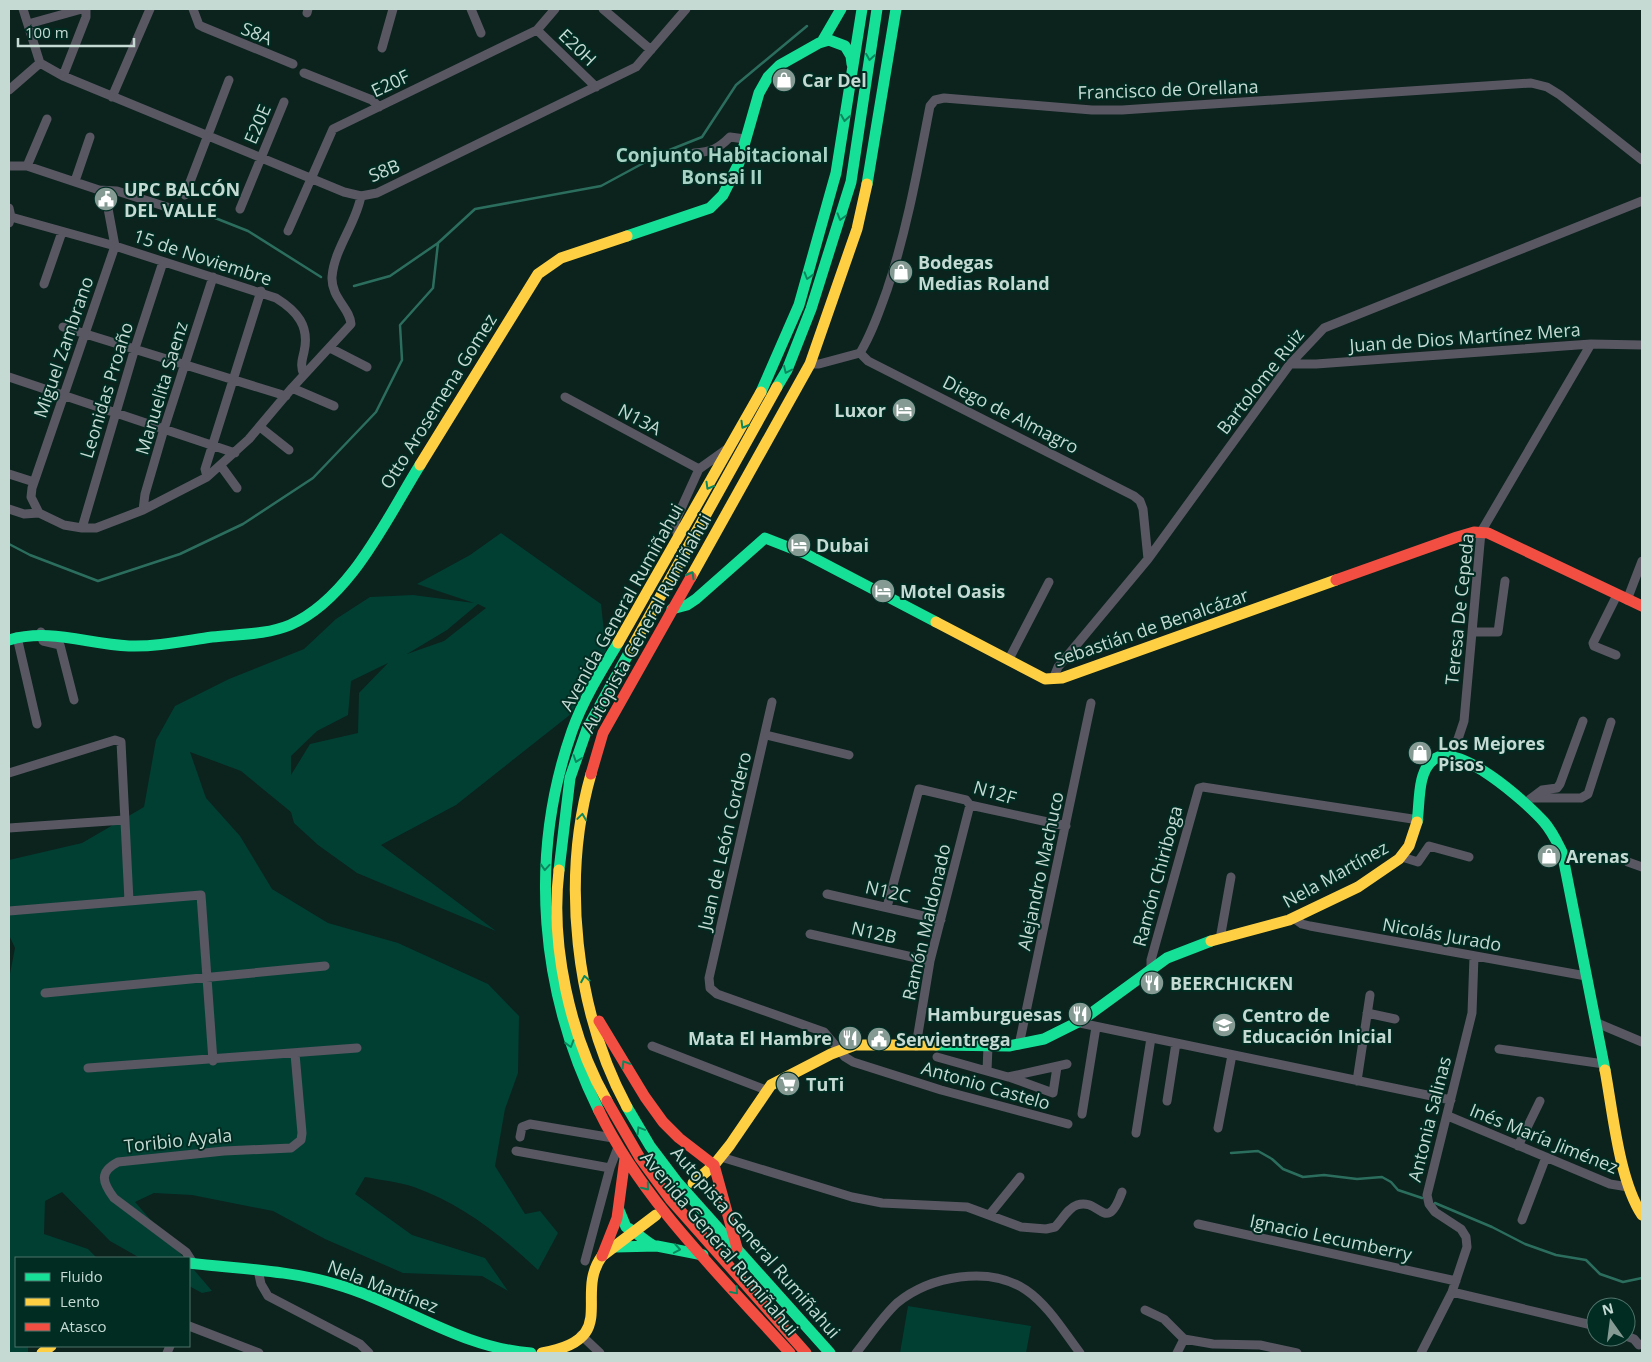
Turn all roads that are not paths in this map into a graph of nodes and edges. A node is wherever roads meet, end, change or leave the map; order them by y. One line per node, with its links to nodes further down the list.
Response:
1 (24, 9): 14 (street)
2 (84, 9): 14 (street); 24 (street)
3 (150, 9): 28 (street)
4 (193, 9): 21 (street, S8A)
5 (393, 9): 18 (street, E20F)
6 (471, 9): 16 (street)
7 (555, 9): 15 (street, E20F)
8 (603, 9): 19 (street)
9 (686, 9): 19 (street, S8B)
10 (841, 9): 17 (main road)
11 (862, 9): 22 (main road, Avenida General Rumiñahui)
12 (877, 9): 227 (main road, Autopista General Rumiñahui, one-way to 227)
13 (896, 9): 65 (main road, Autopista General Rumiñahui)
14 (28, 24): 20 (street)
15 (537, 30): 26 (street, E20H); 30 (street, E20F)
16 (481, 34)
17 (823, 40): 22 (main road); 34 (main road, Otto Arosemena Gomez)
18 (382, 48)
19 (651, 50): 26 (street, S8B)
20 (40, 62): 24 (street, S8B); 27 (street)
21 (293, 64)
22 (852, 70): 79 (main road, Avenida General Rumiñahui, one-way to 79)
23 (304, 73): 30 (street)
24 (63, 76): 28 (street, S8B)
25 (229, 80): 32 (street)
26 (596, 87): 44 (street, S8B)
27 (9, 90)
28 (112, 97): 32 (street, S8B)
29 (284, 102): 36 (street, E20E)
30 (379, 107): 40 (street, E20F)
31 (47, 119): 39 (street)
32 (208, 136): 36 (street, S8B); 43 (street)
33 (90, 137): 41 (street)
34 (745, 139): 35 (street); 102 (main road, Otto Arosemena Gomez)
35 (694, 153)
36 (261, 157): 40 (street, S8B); 48 (street, E20E)
37 (1642, 160): 63 (street, Francisco de Orellana)
38 (9, 166): 39 (street)
39 (27, 166): 41 (street)
40 (311, 178): 44 (street, S8B); 50 (street, E20F)
41 (75, 181): 42 (street)
42 (99, 190): 47 (street); 52 (street, Miguel Zambrano)
43 (185, 195)
44 (361, 196): 62 (street)
45 (1642, 200): 66 (street, Bartolome Ruiz)
46 (9, 208): 49 (street)
47 (170, 208)
48 (240, 208)
49 (10, 220): 51 (street, 15 de Noviembre)
50 (288, 231)
51 (62, 232): 52 (street, 15 de Noviembre); 55 (street)
52 (115, 246): 53 (street, 15 de Noviembre); 58 (street, Miguel Zambrano)
53 (163, 262): 54 (street, 15 de Noviembre); 61 (street, Leonidas Proaño)
54 (213, 277): 56 (street, 15 de Noviembre); 64 (street, Manuelita Saenz)
55 (44, 284)
56 (261, 291): 68 (street, 15 de Noviembre); 70 (street)
57 (63, 327): 58 (street)
58 (85, 334): 61 (street); 72 (street, Miguel Zambrano)
59 (1591, 344): 60 (street, Juan de Dios Martínez Mera); 66 (street, Juan de Dios Martínez Mera); 93 (street, Teresa De Cepeda)
60 (1642, 345)
61 (134, 348): 64 (street); 76 (street, Leonidas Proaño)
62 (330, 348): 67 (street); 68 (street)
63 (860, 353): 65 (street); 95 (street, Diego de Almagro)
64 (185, 364): 70 (street); 78 (street, Manuelita Saenz)
65 (810, 364): 101 (main road, Autopista General Rumiñahui, one-way to 65)
66 (1290, 364): 95 (street, Bartolome Ruiz)
67 (368, 367)
68 (304, 375): 71 (street)
69 (9, 377): 72 (street)
70 (233, 379): 73 (street); 80 (street)
71 (292, 388): 73 (street); 75 (street)
72 (65, 395): 76 (street); 87 (street, Miguel Zambrano)
73 (286, 396): 77 (street)
74 (565, 397): 84 (street, N13A)
75 (334, 406)
76 (117, 413): 78 (street); 92 (street, Leonidas Proaño)
77 (260, 427): 81 (street); 82 (street)
78 (164, 429): 80 (street); 90 (street, Manuelita Saenz)
79 (734, 444): 84 (street); 94 (main road, Avenida General Rumiñahui, one-way to 94)
80 (213, 445): 82 (street); 86 (street)
81 (289, 450)
82 (235, 453): 83 (street)
83 (220, 466): 86 (street); 88 (street)
84 (699, 469): 94 (street)
85 (9, 474): 87 (street)
86 (206, 477): 90 (street)
87 (34, 482): 91 (street, Miguel Zambrano)
88 (237, 488)
89 (9, 509): 91 (street)
90 (143, 510): 92 (street)
91 (40, 513): 92 (street)
92 (82, 528)
93 (1481, 532): 99 (main road); 103 (street, Teresa De Cepeda); 107 (main road, Sebastián de Benalcázar)
94 (678, 539): 183 (main road, Avenida General Rumiñahui, one-way to 183)
95 (1148, 559): 107 (street, Bartolome Ruiz)
96 (1642, 561): 99 (street)
97 (1505, 581): 103 (street)
98 (1049, 582): 106 (street)
99 (1622, 597): 100 (main road); 105 (street)
100 (1642, 606)
101 (672, 609): 106 (main road, Sebastián de Benalcázar); 146 (main road, Autopista General Rumiñahui, one-way to 101)
102 (41, 632): 104 (main road, Otto Arosemena Gomez); 108 (street)
103 (1473, 632): 115 (street, Teresa De Cepeda)
104 (13, 639): 113 (street)
105 (1616, 656)
106 (1009, 659): 107 (main road, Sebastián de Benalcázar)
107 (1053, 679)
108 (74, 700)
109 (772, 702): 114 (street, Juan de León Cordero)
110 (1092, 704): 122 (street, Alejandro Machuco)
111 (1583, 721): 118 (street)
112 (1611, 722): 118 (street)
113 (37, 724)
114 (766, 735): 116 (street); 143 (street, Juan de León Cordero)
115 (1449, 754): 118 (main road); 121 (main road, Nela Martínez)
116 (849, 755)
117 (9, 773): 120 (street)
118 (1528, 801): 141 (main road)
119 (970, 805): 122 (street, N12F); 131 (street, N12F); 134 (street, Ramón Maldonado)
120 (124, 820): 123 (street); 130 (street)
121 (1419, 820): 125 (main road, Nela Martínez); 140 (street, Ramón Chiriboga)
122 (1066, 826): 155 (street, Alejandro Machuco)
123 (9, 828)
124 (1469, 856): 125 (street)
125 (1402, 857): 133 (main road, Nela Martínez)
126 (1628, 862): 127 (street)
127 (1642, 866)
128 (1231, 877): 136 (street)
129 (827, 894): 131 (street, N12C)
130 (129, 901): 132 (street); 142 (street)
131 (887, 907): 134 (street, N12C)
132 (9, 911)
133 (1295, 919): 136 (main road, Nela Martínez); 137 (street, Nicolás Jurado)
134 (941, 920): 138 (street, Ramón Maldonado)
135 (810, 934): 138 (street, N12B)
136 (1220, 939): 140 (main road, Nela Martínez)
137 (1474, 956): 141 (street, Nicolás Jurado); 174 (street, Antonia Salinas)
138 (930, 961): 157 (street, Ramón Maldonado)
139 (325, 966): 142 (street)
140 (1151, 968): 149 (main road, Nela Martínez)
141 (1586, 976): 150 (main road)
142 (207, 978): 144 (street); 165 (street)
143 (710, 988): 161 (street, Antonio Castelo)
144 (44, 993)
145 (1370, 995): 147 (street)
146 (589, 1004): 188 (main road, one-way to 146); 203 (main road, Autopista General Rumiñahui, one-way to 146)
147 (1367, 1013): 148 (street); 172 (street)
148 (1395, 1019)
149 (1080, 1023): 151 (street, Inés María Jiménez); 155 (main road, Nela Martínez)
150 (1597, 1023): 153 (street); 167 (main road)
151 (1096, 1026): 152 (street, Inés María Jiménez); 177 (street)
152 (1150, 1038): 154 (street, Inés María Jiménez); 181 (street)
153 (1642, 1042)
154 (1176, 1043): 163 (street, Inés María Jiménez); 176 (street)
155 (1019, 1045): 158 (main road, Nela Martínez)
156 (652, 1046): 173 (street)
157 (916, 1046): 158 (main road, Nela Martínez); 161 (main road, Nela Martínez)
158 (988, 1046): 170 (street)
159 (357, 1048): 162 (street)
160 (1500, 1049): 167 (street)
161 (839, 1050): 173 (main road, Nela Martínez); 179 (street, Antonio Castelo)
162 (295, 1054): 165 (street); 206 (street, Toribio Ayala)
163 (1232, 1055): 172 (street, Inés María Jiménez); 180 (street)
164 (937, 1057): 170 (street)
165 (213, 1061): 169 (street)
166 (1068, 1064): 168 (street)
167 (1604, 1064): 192 (main road)
168 (1057, 1067): 171 (street); 171 (street)
169 (88, 1068)
170 (987, 1071): 171 (street)
171 (1008, 1077)
172 (1357, 1081): 174 (street, Inés María Jiménez)
173 (766, 1090): 188 (main road, Nela Martínez)
174 (1451, 1100): 178 (street, Antonia Salinas)
175 (1540, 1100): 184 (street)
176 (1167, 1101)
177 (1082, 1114)
178 (1448, 1116): 184 (street, Inés María Jiménez); 210 (street, Antonia Salinas)
179 (1068, 1124)
180 (1218, 1128)
181 (1136, 1134)
182 (520, 1138): 183 (street)
183 (616, 1143): 187 (main road, Avenida General Rumiñahui); 189 (street)
184 (1518, 1146): 186 (street, Inés María Jiménez)
185 (516, 1151): 189 (street)
186 (1546, 1157): 192 (street, Inés María Jiménez); 198 (street)
187 (625, 1158): 194 (main road); 204 (main road, Avenida General Rumiñahui, one-way to 204)
188 (718, 1161): 191 (main road, Nela Martínez); 195 (street); 203 (main road)
189 (610, 1168): 207 (street)
190 (1020, 1177): 195 (street)
191 (693, 1184)
192 (1628, 1187): 196 (main road)
193 (1122, 1192): 195 (street)
194 (619, 1205): 200 (main road); 205 (main road)
195 (990, 1214)
196 (1642, 1215)
197 (656, 1216): 200 (main road)
198 (1522, 1220)
199 (1198, 1224): 210 (street, Ignacio Lecumberry)
200 (637, 1232): 201 (main road); 202 (main road)
201 (657, 1246): 202 (main road); 204 (main road, one-way to 204)
202 (615, 1247): 205 (main road)
203 (738, 1252): 228 (main road, Autopista General Rumiñahui)
204 (703, 1255): 226 (main road, Avenida General Rumiñahui, one-way to 226)
205 (602, 1256): 215 (main road)
206 (188, 1257)
207 (585, 1261)
208 (191, 1263): 209 (main road, Nela Martínez)
209 (258, 1270): 220 (main road, Nela Martínez); 222 (street)
210 (1456, 1281): 211 (street, Antonia Salinas)
211 (1452, 1292): 213 (street); 233 (street, Antonia Salinas)
212 (1145, 1310): 216 (street)
213 (1586, 1324)
214 (190, 1326): 221 (street)
215 (581, 1335): 224 (main road); 225 (street)
216 (1184, 1339): 219 (street); 231 (street)
217 (1636, 1342): 218 (street)
218 (1639, 1346)
219 (1233, 1349): 232 (street)
220 (504, 1352): 223 (main road, Nela Martínez)
221 (259, 1353)
222 (369, 1353)
223 (531, 1353)
224 (542, 1353)
225 (600, 1353)
226 (790, 1353)
227 (806, 1353)
228 (830, 1353)
229 (856, 1353): 230 (street)
230 (1080, 1353)
231 (1178, 1353)
232 (1297, 1353)
233 (1418, 1353)

